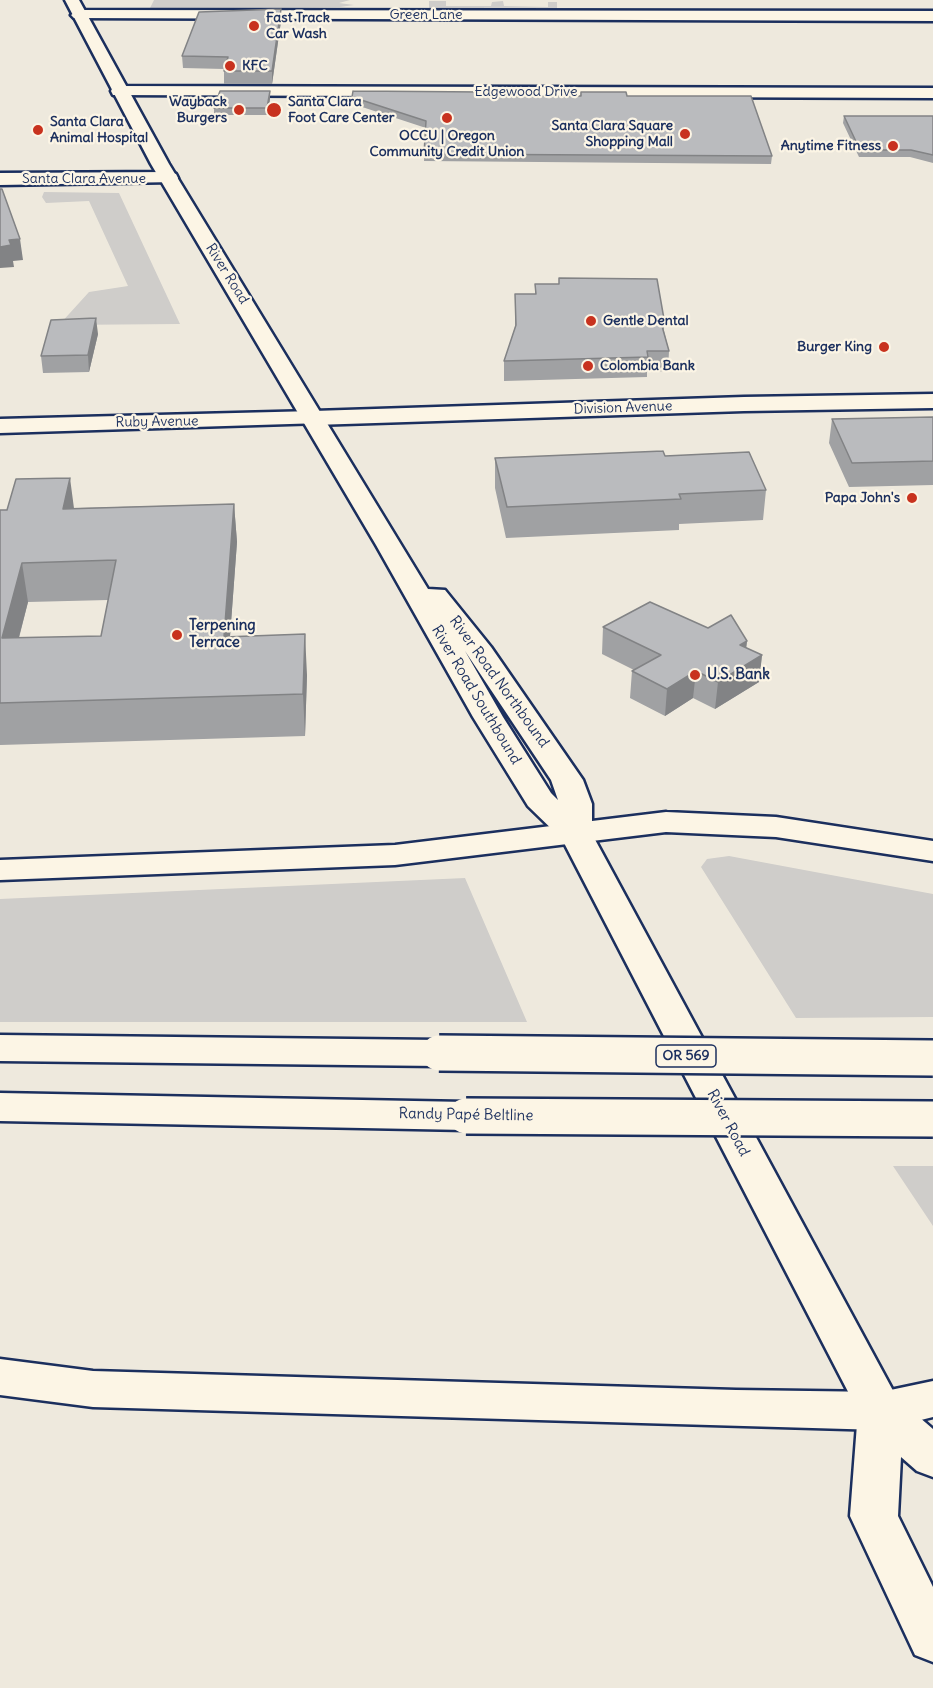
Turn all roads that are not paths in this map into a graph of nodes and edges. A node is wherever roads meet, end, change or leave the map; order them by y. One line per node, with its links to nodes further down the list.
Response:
1 (766, 0): 3 (main road)
2 (75, 7): 3 (main road, Green Lane); 5 (main road, River Road)
3 (773, 16): 4 (main road, Green Lane)
4 (933, 16)
5 (119, 91): 6 (main road, Edgewood Drive); 7 (main road, River Road)
6 (933, 93)
7 (169, 178): 8 (main road, Santa Clara Avenue); 10 (main road, River Road)
8 (0, 179)
9 (933, 401): 10 (main road, Division Avenue)
10 (314, 418): 11 (main road, Ruby Avenue); 12 (main road, River Road)
11 (0, 426)
12 (389, 545): 13 (main road, River Road Southbound)
13 (576, 834): 14 (main road); 15 (main road); 22 (main road, River Road)
14 (933, 851)
15 (0, 870)
16 (0, 1048): 17 (main road, OR 569, bridge)
17 (933, 1058)
18 (0, 1107): 19 (main road, Randy Papé Beltline, bridge)
19 (933, 1119)
20 (0, 1377): 22 (main road)
21 (933, 1399): 22 (main road)
22 (880, 1411): 23 (main road, River Road); 24 (main road)
23 (933, 1456)
24 (933, 1639)

